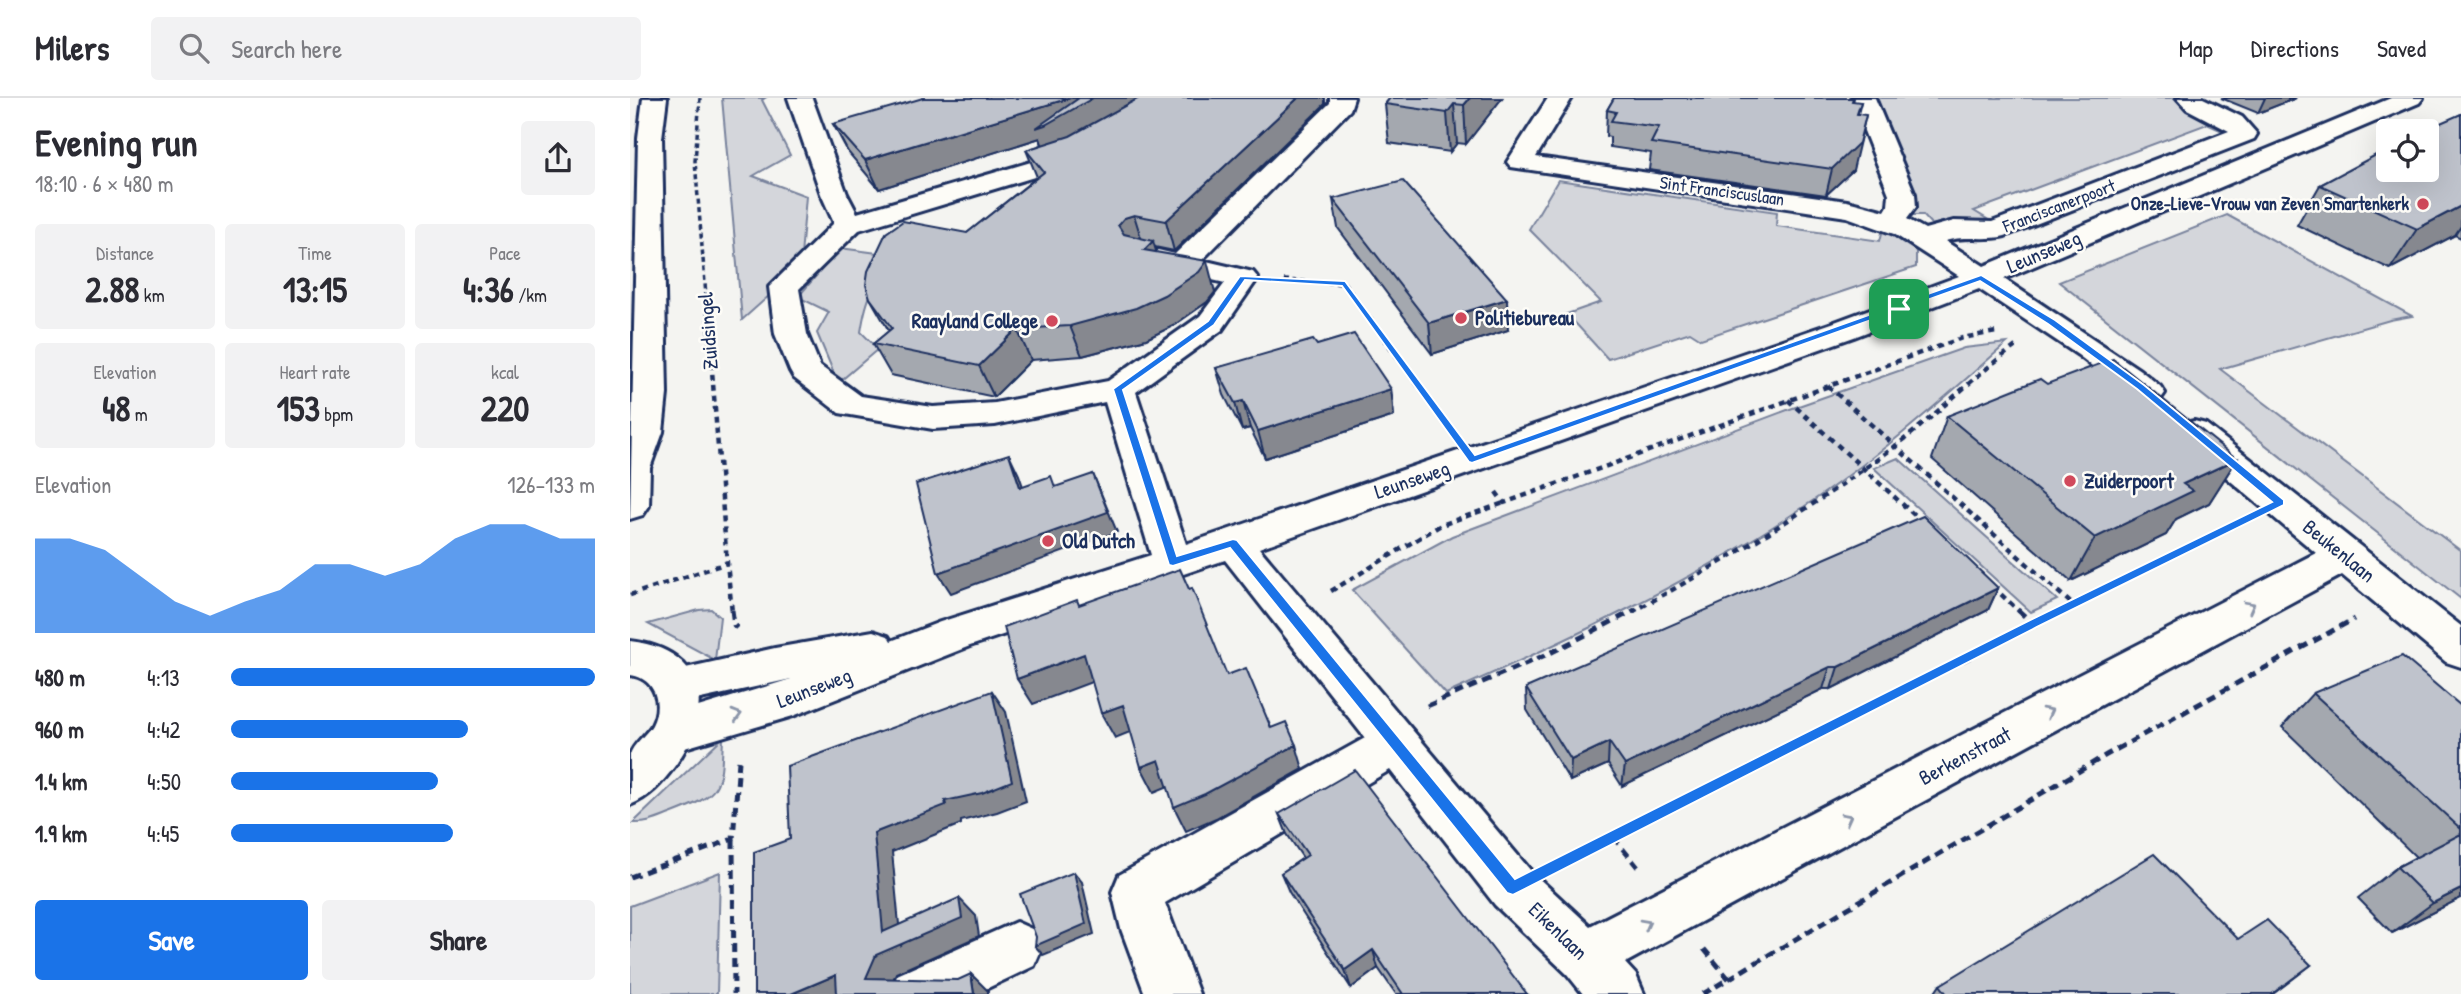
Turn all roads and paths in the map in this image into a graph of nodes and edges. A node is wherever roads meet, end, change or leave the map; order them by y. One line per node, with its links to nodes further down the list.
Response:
1 (655, 98): 24 (street)
2 (700, 98): 32 (path, Zuidsingel)
3 (800, 98): 11 (street)
4 (1342, 98): 14 (street)
5 (1560, 98): 10 (street, Sint Franciscuslaan)
6 (1863, 98): 10 (street)
7 (2189, 98): 12 (street, Franciscanerpoort)
8 (2411, 98): 16 (street, Leunseweg)
9 (1068, 157): 11 (street)
10 (1891, 221): 12 (street, Sint Franciscuslaan)
11 (849, 224): 19 (street)
12 (1923, 239): 16 (street, Sint Franciscuslaan)
13 (1144, 256): 14 (street)
14 (1183, 263): 15 (street)
15 (1243, 278): 19 (street); 22 (path)
16 (1981, 278): 17 (street, Beukenlaan); 22 (street, Leunseweg)
17 (2052, 322): 18 (path); 21 (path); 26 (street, Beukenlaan)
18 (1828, 386): 20 (path); 21 (path)
19 (1118, 389): 31 (street)
20 (1788, 400): 23 (path); 25 (path)
21 (1895, 447): 23 (path); 35 (path)
22 (1472, 459): 25 (path); 29 (street, Leunseweg)
23 (1864, 468): 28 (path); 43 (path)
24 (631, 470): 27 (street)
25 (1504, 503): 36 (path)
26 (2280, 503): 30 (street, Beukenlaan); 35 (path)
27 (630, 506)
28 (1924, 523)
29 (1233, 543): 31 (street, Leunseweg); 36 (street, Eikenlaan)
30 (2344, 556): 34 (street, Beukenlaan); 48 (street, Berkenstraat, one-way to 30)
31 (1173, 562): 38 (street, Leunseweg)
32 (727, 564)
33 (1983, 578): 37 (path)
34 (2395, 597): 39 (street, Beukenlaan); 53 (path)
35 (2073, 605): 37 (path)
36 (1290, 615): 43 (street, Eikenlaan)
37 (2033, 624): 46 (path)
38 (955, 634): 41 (street, Leunseweg); 42 (street, Leunseweg, one-way to 38)
39 (2461, 650)
40 (630, 658): 41 (street)
41 (678, 687): 42 (street)
42 (671, 733): 44 (street)
43 (1387, 734): 46 (street, Eikenlaan); 51 (street)
44 (630, 784)
45 (733, 839): 49 (path)
46 (1513, 888): 48 (street, Eikenlaan)
47 (1016, 948): 50 (street)
48 (1585, 956): 52 (street, Eikenlaan)
49 (734, 994)
50 (916, 994)
51 (1172, 994)
52 (1617, 994)
53 (1703, 994)

